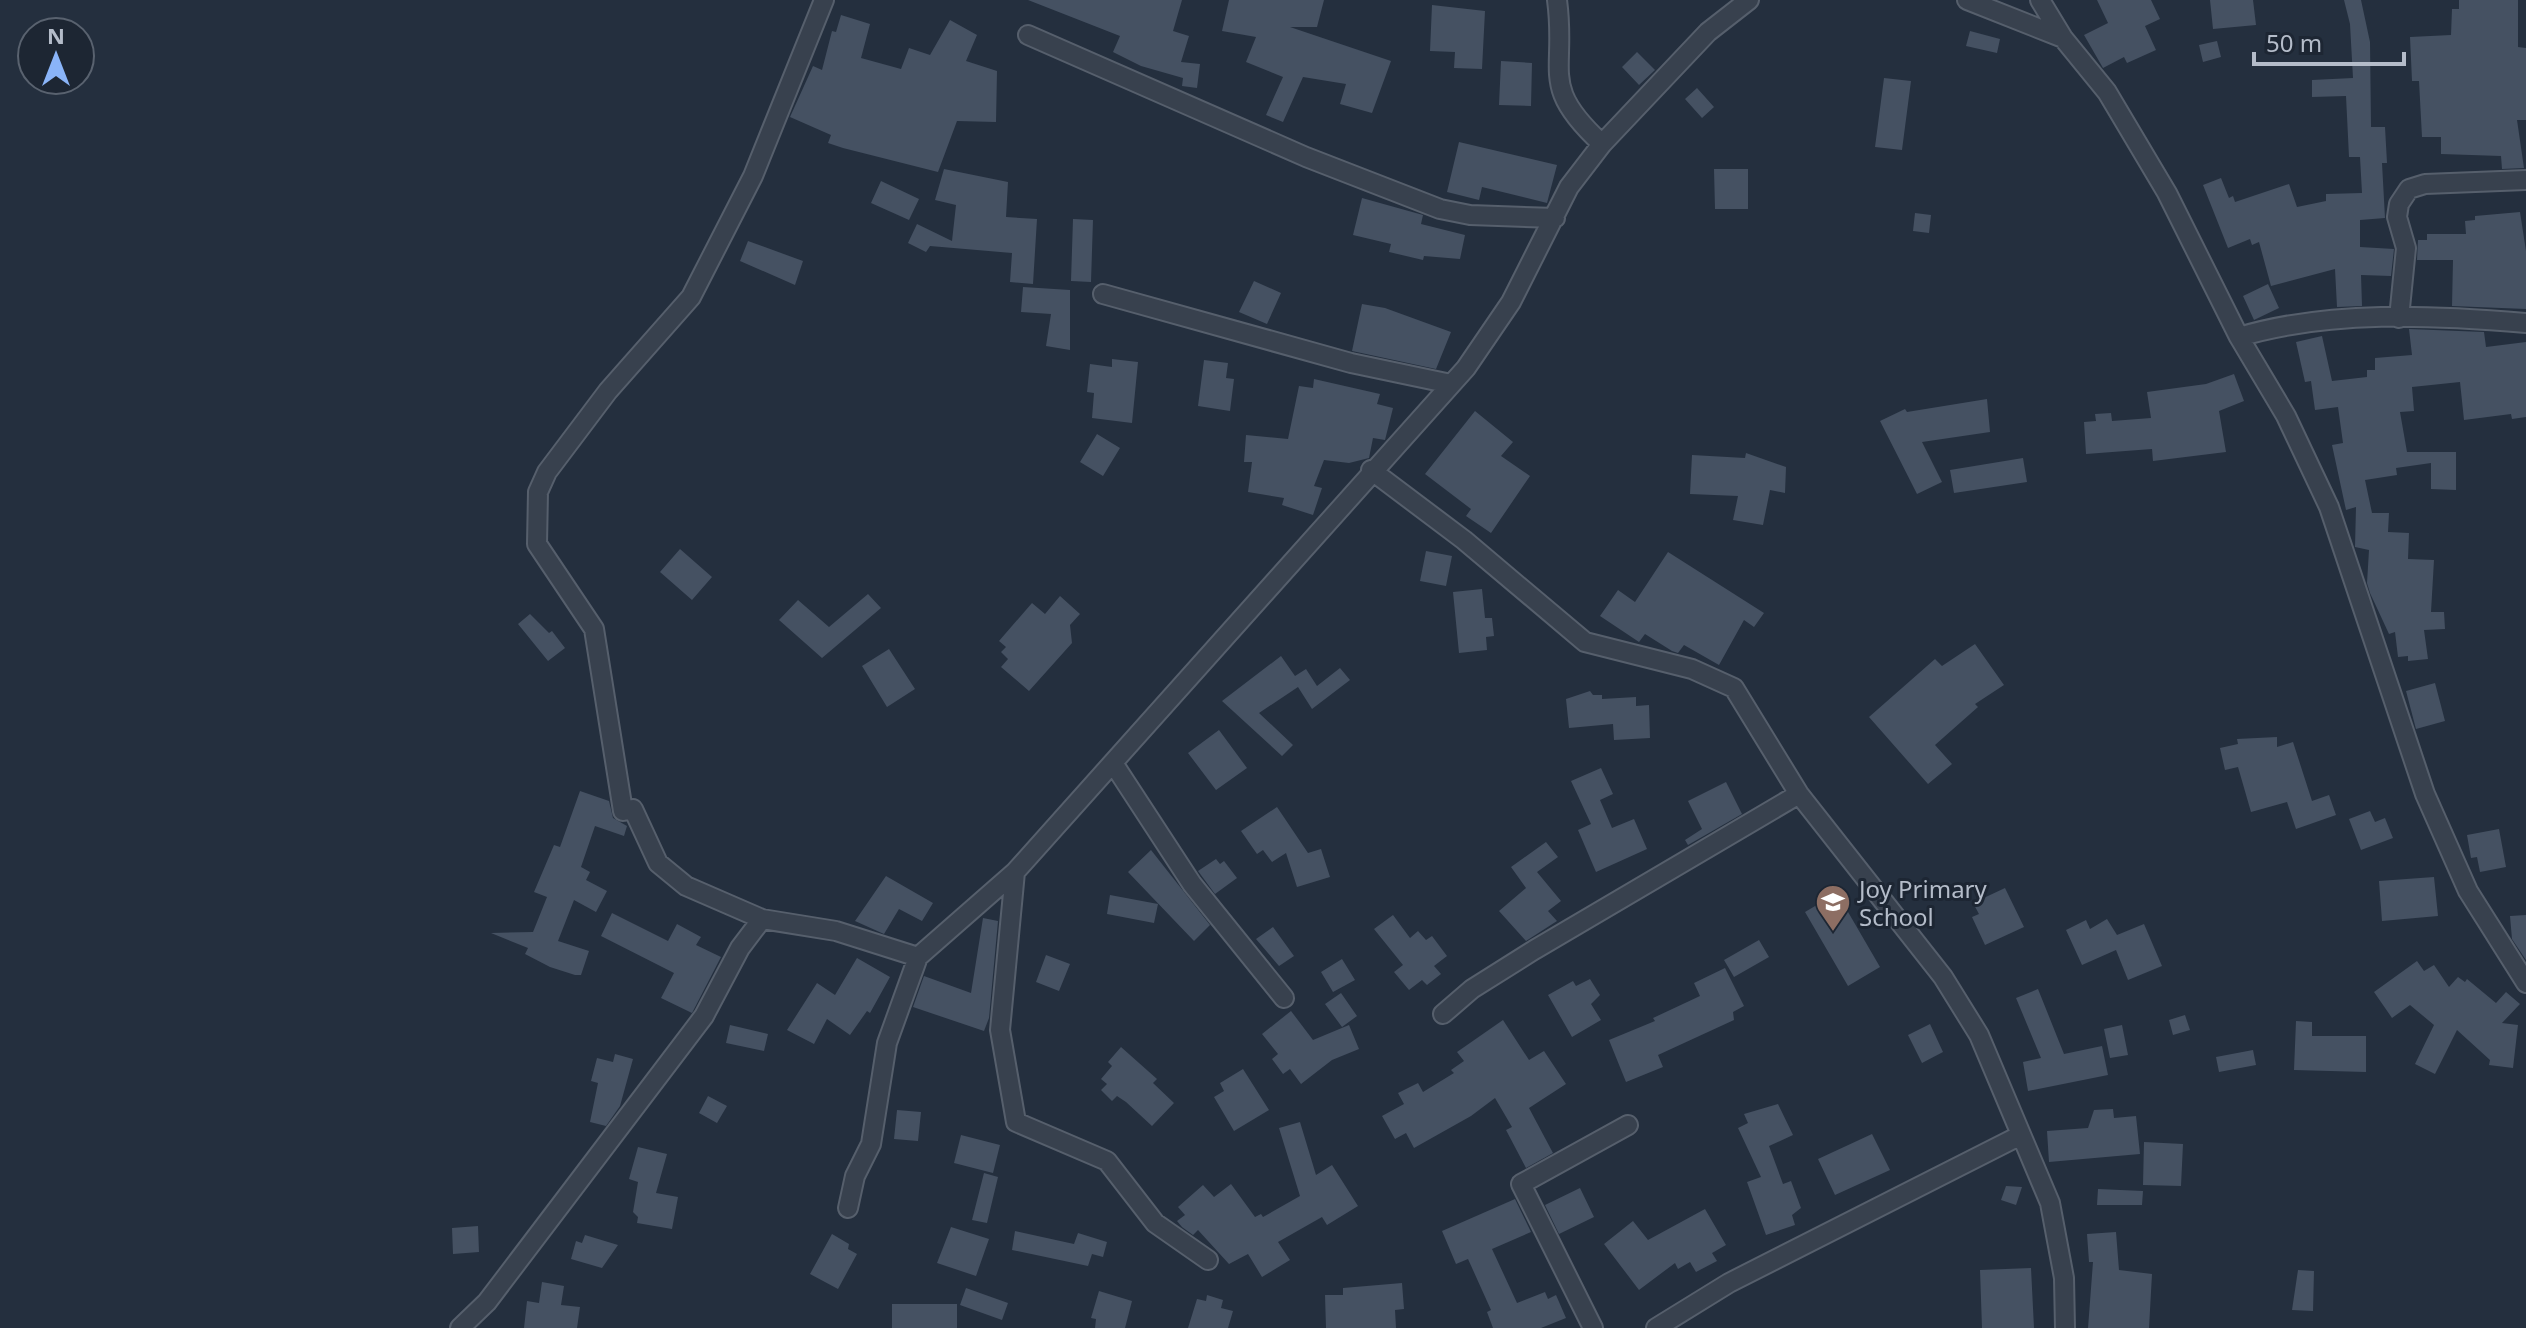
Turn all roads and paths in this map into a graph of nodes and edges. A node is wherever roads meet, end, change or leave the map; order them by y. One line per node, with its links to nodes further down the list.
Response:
1 (824, 0): 20 (street)
2 (1557, 0): 8 (street)
3 (1749, 0): 8 (street)
4 (1967, 0): 7 (street)
5 (2040, 0): 7 (street)
6 (1028, 35): 10 (street)
7 (2063, 38): 14 (street)
8 (1602, 144): 10 (street)
9 (2526, 180): 12 (street)
10 (1555, 218): 15 (street)
11 (1103, 294): 15 (street)
12 (2399, 318): 13 (street); 14 (street)
13 (2526, 323)
14 (2239, 337): 22 (street)
15 (1451, 384): 16 (street)
16 (1371, 470): 17 (street); 18 (street)
17 (1113, 763): 19 (street); 23 (street)
18 (1799, 794): 24 (street); 26 (street)
19 (1015, 872): 21 (street); 28 (street)
20 (762, 919): 21 (street); 29 (street)
21 (918, 957): 27 (street)
22 (2526, 983)
23 (1284, 998)
24 (1443, 1014)
25 (1628, 1125): 30 (street)
26 (2021, 1135): 31 (street); 32 (street)
27 (848, 1208)
28 (1208, 1260)
29 (460, 1328)
30 (1593, 1328)
31 (1656, 1328)
32 (2065, 1328)

